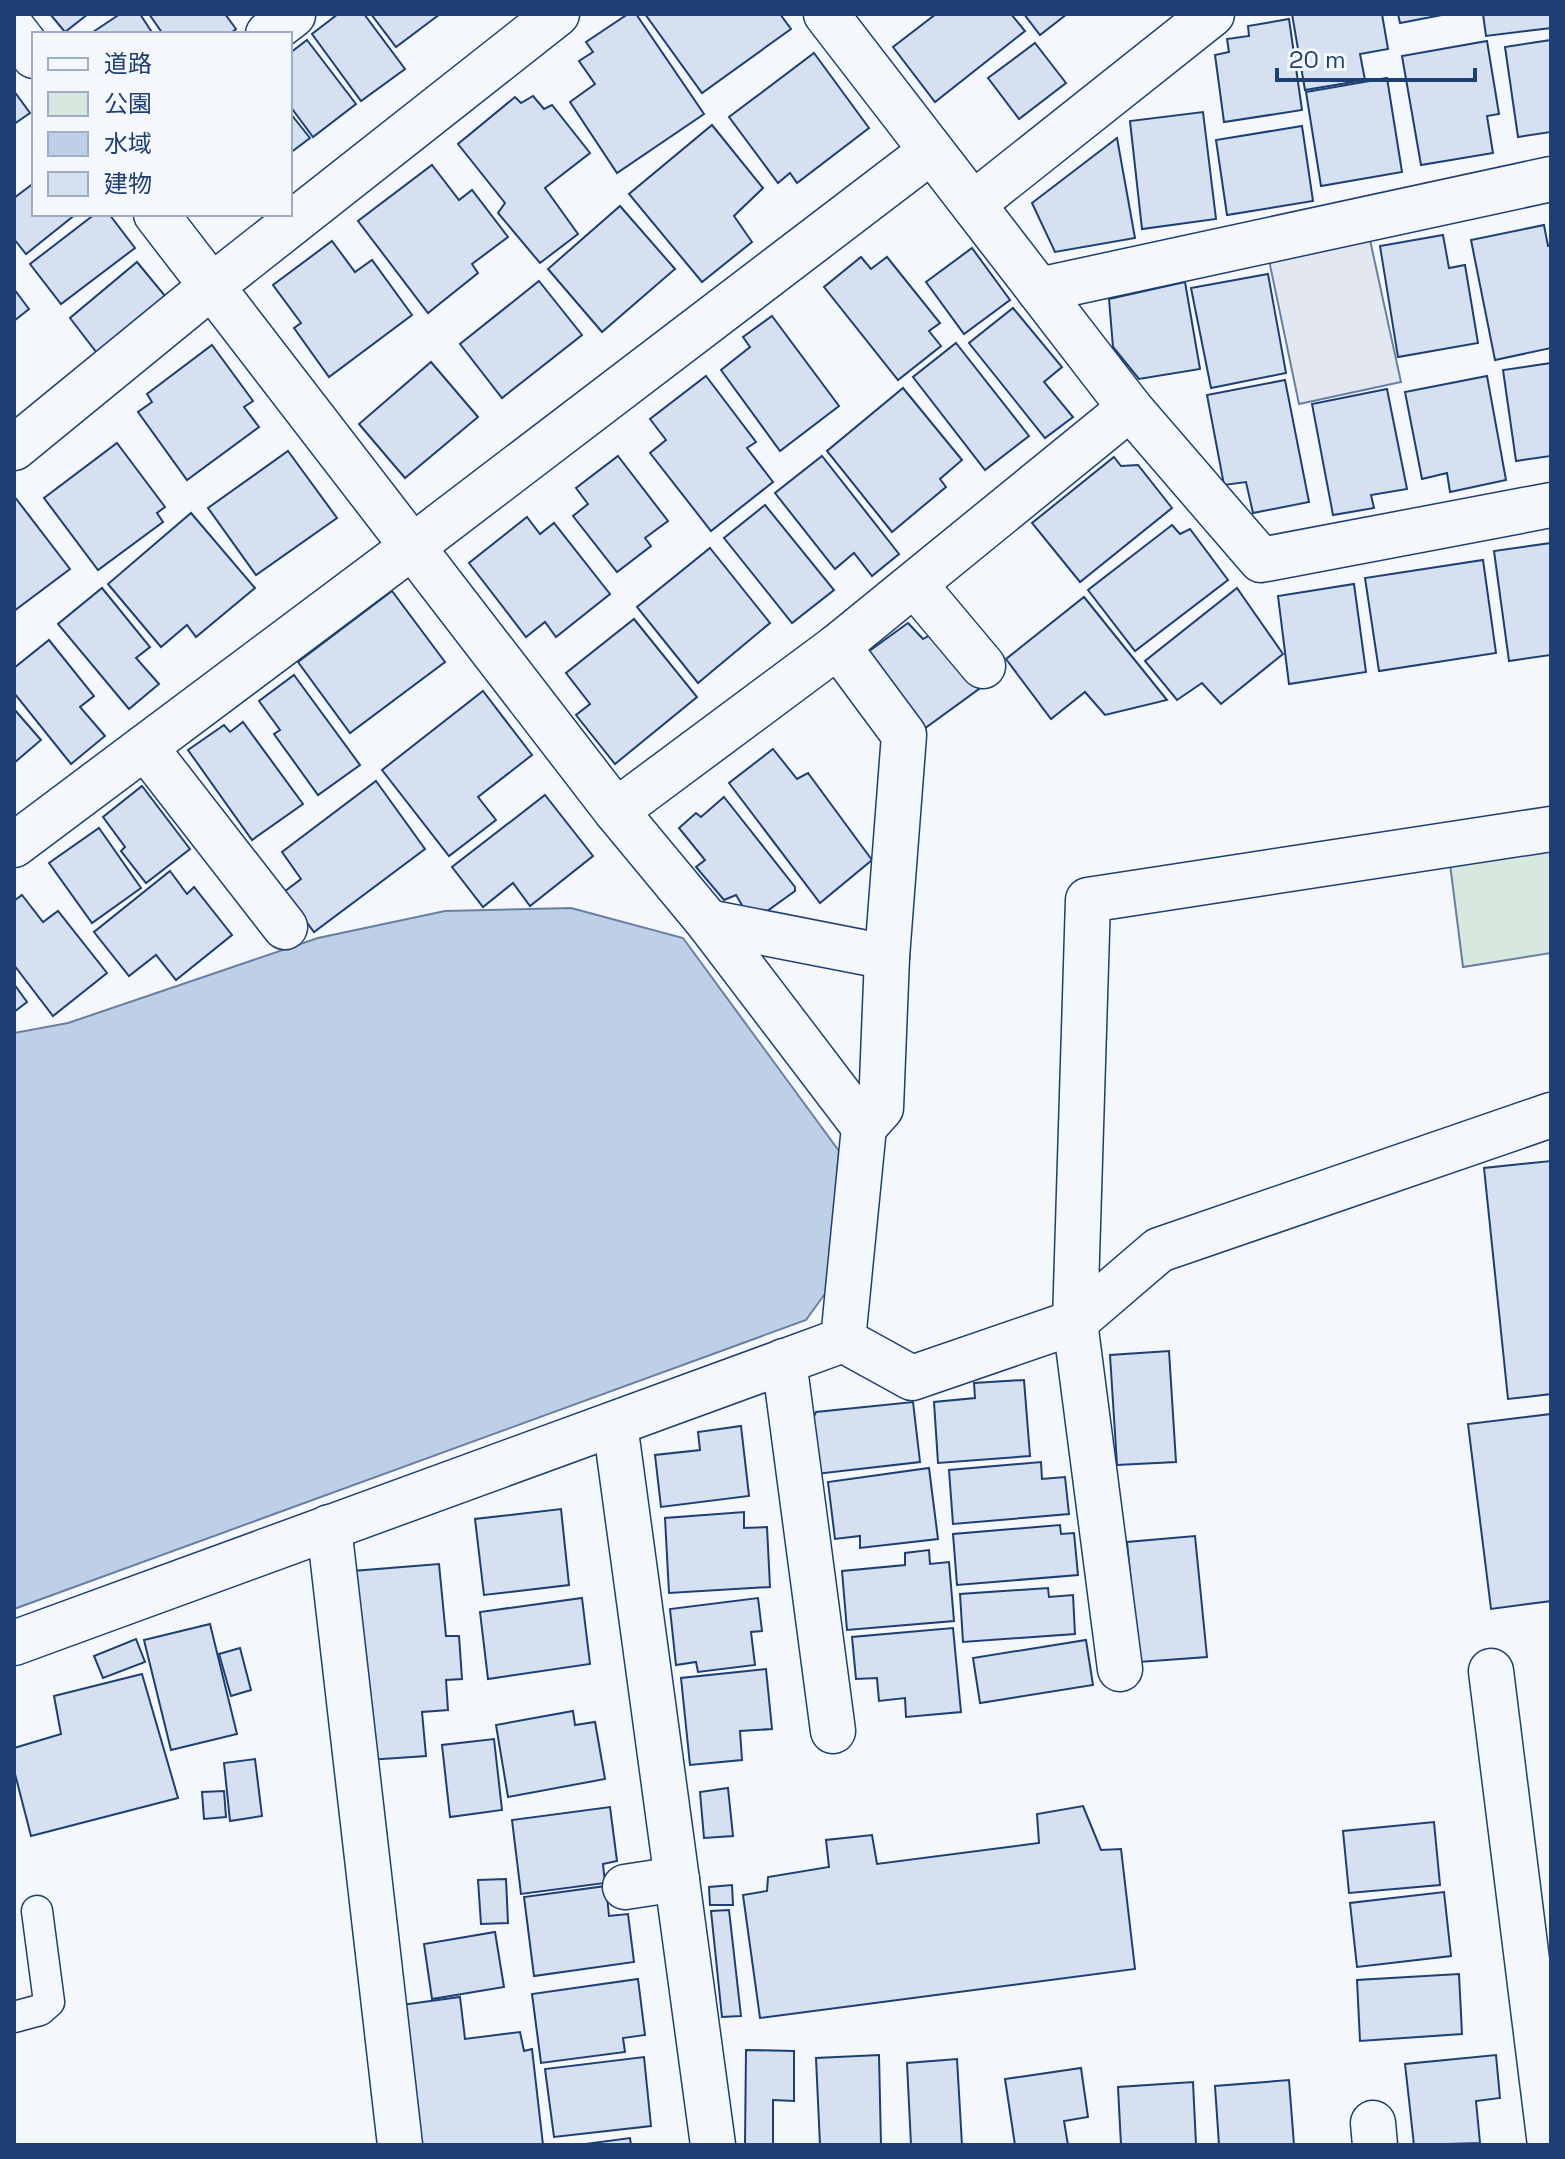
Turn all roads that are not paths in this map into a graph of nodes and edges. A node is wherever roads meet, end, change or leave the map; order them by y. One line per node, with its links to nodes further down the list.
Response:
1 (557, 14): 12 (street)
2 (826, 14): 8 (street)
3 (1212, 14): 10 (street)
4 (293, 15): 6 (street)
5 (14, 30): 7 (street)
6 (271, 32)
7 (32, 53)
8 (930, 152): 10 (street); 17 (street)
9 (1551, 179): 13 (street)
10 (973, 204): 13 (street)
11 (158, 216): 12 (street)
12 (212, 286): 15 (street); 17 (street)
13 (1039, 290): 14 (street)
14 (1130, 408): 16 (street); 18 (street)
15 (14, 448)
16 (1551, 505)
17 (412, 547): 21 (street); 22 (street)
18 (915, 585): 19 (street); 20 (street)
19 (838, 646): 22 (street); 27 (street)
20 (983, 666)
21 (145, 747): 24 (street); 26 (street)
22 (616, 811): 25 (street)
23 (1551, 829): 30 (street)
24 (14, 845)
25 (708, 922): 27 (street); 29 (street)
26 (285, 927)
27 (887, 957): 29 (street)
28 (1551, 1115): 30 (street)
29 (864, 1127): 31 (street)
30 (1075, 1322): 31 (street); 36 (street)
31 (843, 1340): 32 (street)
32 (784, 1361): 33 (street); 38 (street)
33 (615, 1424): 34 (street); 39 (street)
34 (329, 1527): 35 (street); 44 (street)
35 (14, 1643)
36 (1120, 1669)
37 (1491, 1671): 42 (street)
38 (833, 1731)
39 (677, 1879): 40 (street); 45 (street)
40 (625, 1887)
41 (37, 1911): 43 (lane)
42 (1543, 2016): 46 (street)
43 (14, 2017)
44 (400, 2145)
45 (713, 2145)
46 (1550, 2145)

